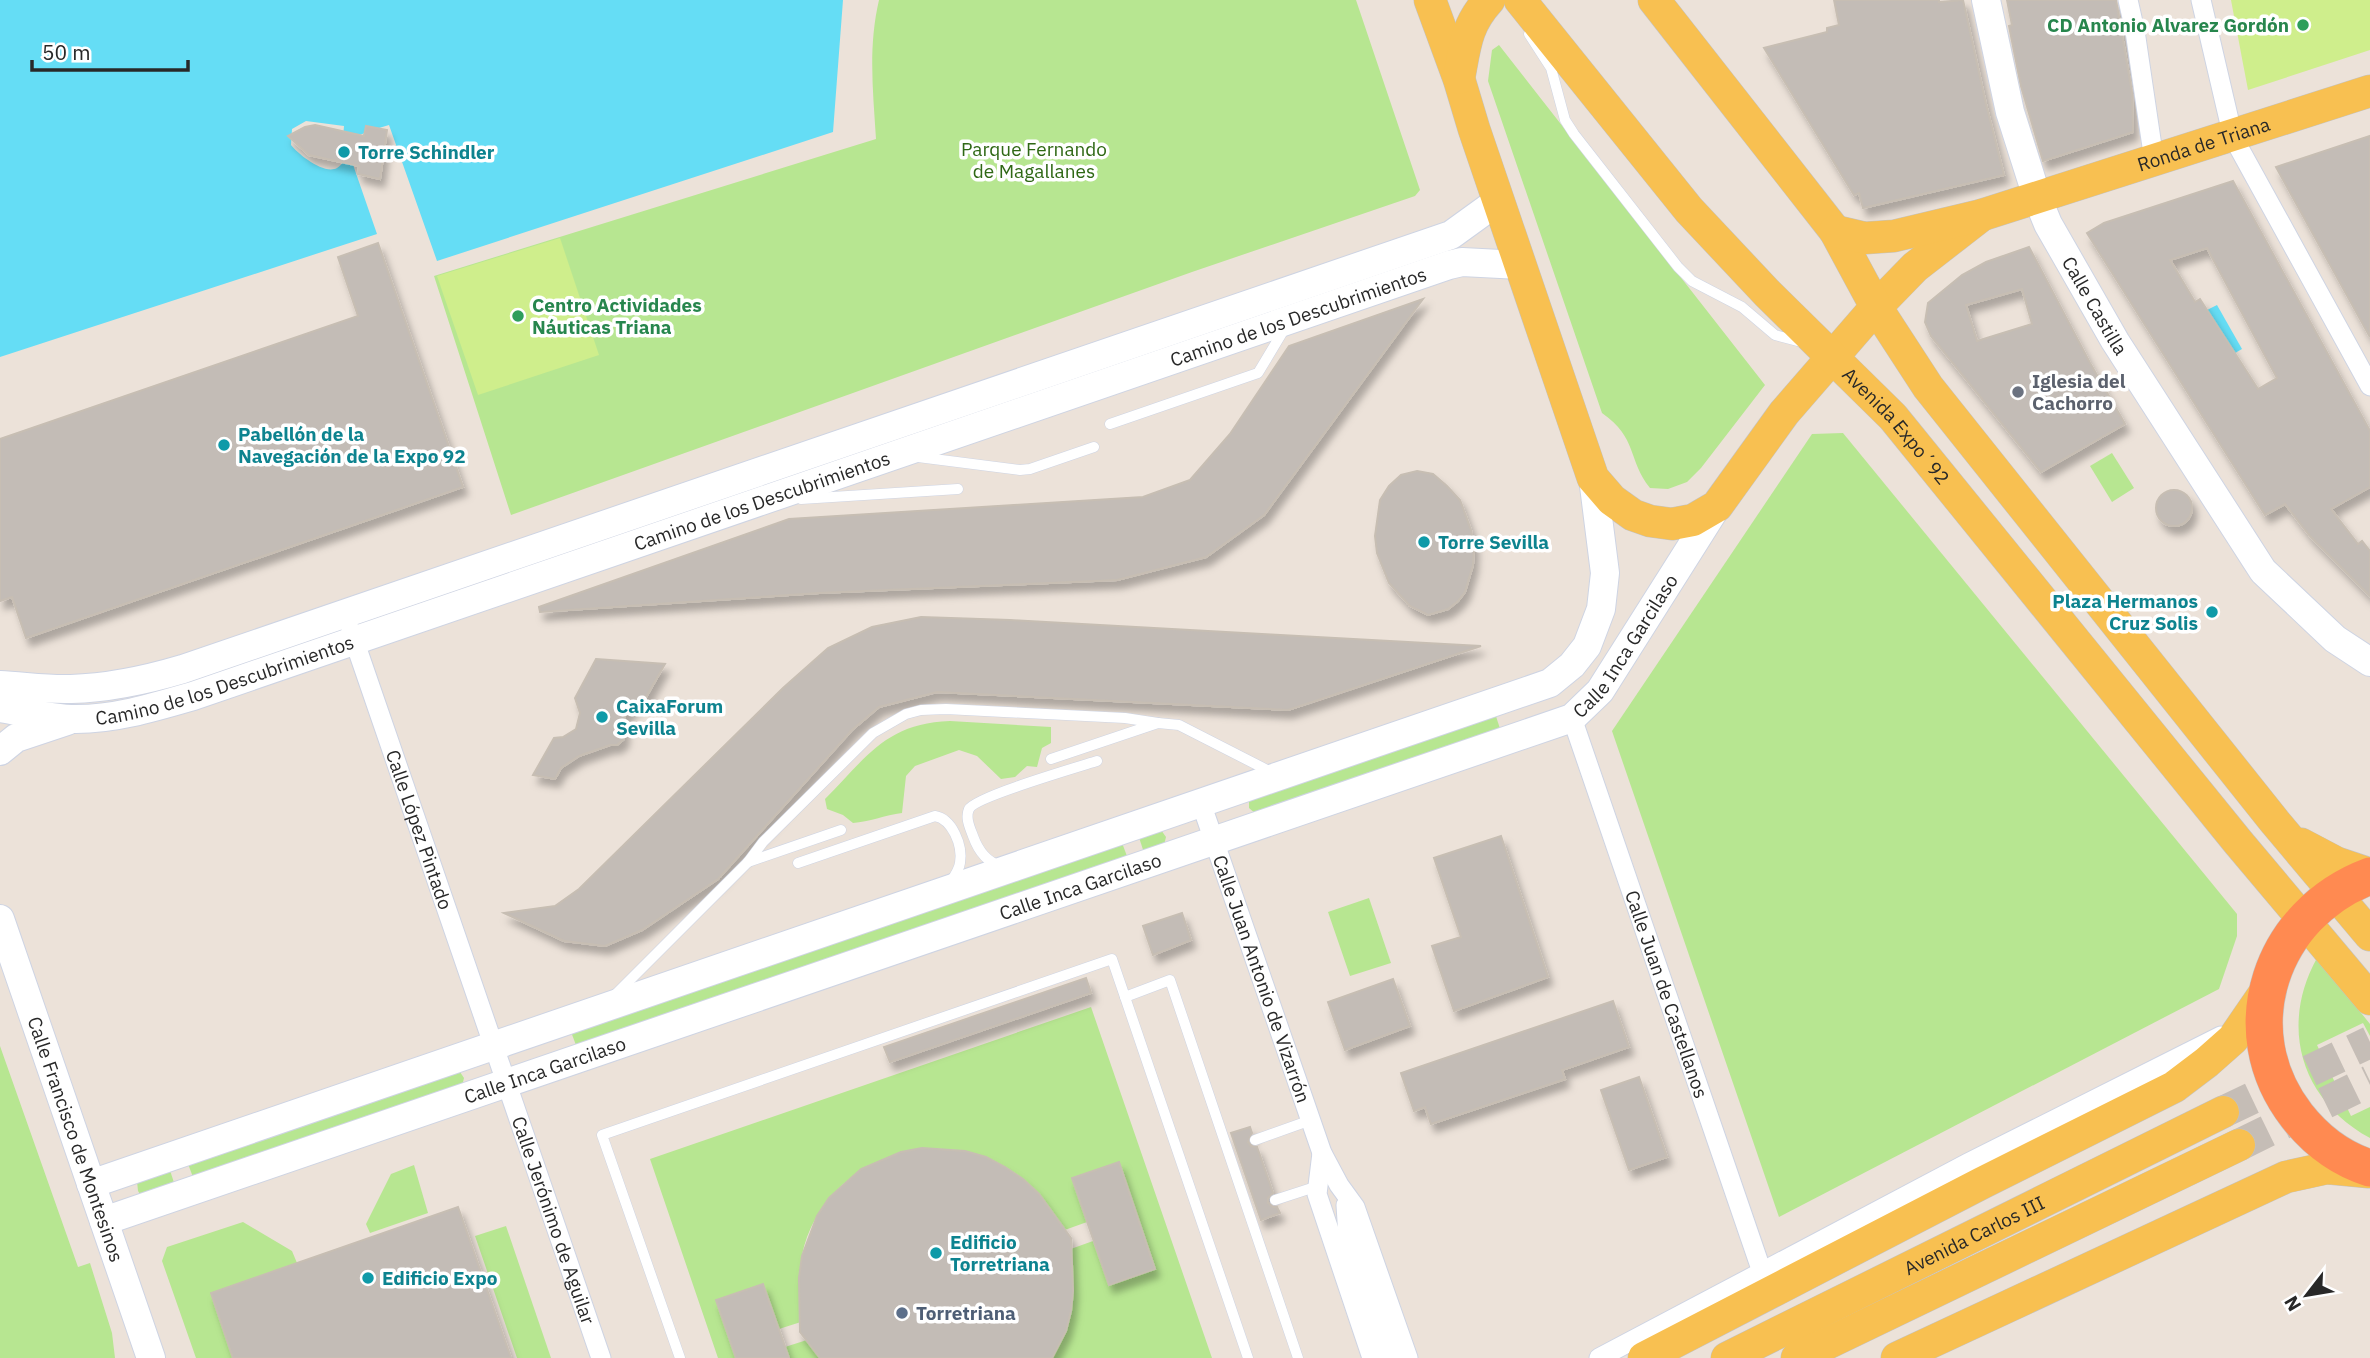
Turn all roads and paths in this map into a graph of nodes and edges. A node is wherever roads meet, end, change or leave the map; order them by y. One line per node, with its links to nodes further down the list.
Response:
1 (1430, 0): 8 (main road)
2 (1489, 0): 8 (main road)
3 (1520, 0): 19 (main road, Avenida Expo´92); 19 (lane)
4 (1654, 0): 15 (main road)
5 (1986, 0): 12 (street, Calle Castilla)
6 (2128, 0): 11 (street)
7 (2202, 0): 10 (street)
8 (1459, 79): 13 (main road)
9 (2370, 91): 10 (main road, Ronda de Triana)
10 (2233, 137): 11 (main road, Ronda de Triana); 20 (street)
11 (2154, 160): 12 (main road, Ronda de Triana)
12 (2037, 197): 14 (main road, Ronda de Triana); 30 (street, Calle Castilla)
13 (1499, 201): 16 (main road); 28 (street, Camino de los Descubrimientos)
14 (1982, 215): 15 (main road); 17 (main road, Calle Inca Garcilaso)
15 (1835, 231): 17 (main road)
16 (1520, 265): 18 (street, Camino de los Descubrimientos); 24 (main road)
17 (1876, 307): 19 (main road, Calle Inca Garcilaso); 42 (main road)
18 (1291, 319): 21 (lane); 23 (street, Camino de los Descubrimientos)
19 (1828, 353): 27 (main road, Calle Inca Garcilaso); 46 (main road, Avenida Expo´92)
20 (2370, 386)
21 (1110, 424)
22 (1094, 447): 23 (lane)
23 (897, 454): 26 (street, Camino de los Descubrimientos)
24 (1592, 478): 27 (main road); 39 (street, Calle Inca Garcilaso)
25 (958, 489): 26 (lane)
26 (758, 502): 29 (street, Camino de los Descubrimientos)
27 (1717, 506): 33 (street, Calle Inca Garcilaso)
28 (345, 613): 29 (street, Calle López Pintado); 31 (street, Camino de los Descubrimientos)
29 (354, 640): 34 (street, Camino de los Descubrimientos); 59 (street, Calle López Pintado)
30 (2370, 662)
31 (0, 685)
32 (0, 708): 34 (street, Camino de los Descubrimientos)
33 (1572, 718): 43 (street, Calle Inca Garcilaso); 72 (street, Calle Juan de Castellanos)
34 (73, 719): 36 (street)
35 (1158, 723): 37 (lane); 39 (lane); 44 (lane)
36 (0, 751)
37 (1051, 759)
38 (1097, 761): 47 (lane)
39 (1279, 776): 40 (street, Calle Inca Garcilaso)
40 (1201, 803): 43 (street, Calle Juan Antonio de Vizarrón); 47 (street, Calle Inca Garcilaso)
41 (841, 830): 44 (lane)
42 (2288, 838): 48 (main road); 50 (main road)
43 (1214, 841): 60 (street, Calle Inca Garcilaso); 62 (street, Calle Juan Antonio de Vizarrón)
44 (748, 862): 58 (lane)
45 (798, 863): 49 (lane)
46 (2257, 864): 52 (main road, Avenida Expo´92); 54 (main road)
47 (1010, 868): 49 (street, Calle Inca Garcilaso)
48 (2370, 875): 50 (highway)
49 (946, 890): 58 (street, Calle Inca Garcilaso)
50 (2334, 893): 52 (highway); 53 (main road)
51 (0, 919): 67 (street, Calle Francisco de Montesinos)
52 (2303, 920): 54 (highway); 56 (main road, Avenida Expo´92)
53 (2370, 935)
54 (2281, 952): 57 (highway)
55 (1125, 997): 75 (lane); 76 (lane); 77 (lane)
56 (2370, 999)
57 (2260, 1000): 66 (highway); 72 (street); 82 (main road)
58 (602, 1008): 59 (street, Calle Inca Garcilaso)
59 (493, 1045): 60 (street, Calle López Pintado); 67 (street, Calle Inca Garcilaso)
60 (506, 1083): 71 (street, Calle Inca Garcilaso); 74 (street, Calle Jerónimo de Aguilar)
61 (2222, 1112): 83 (main road, Avenida Carlos III)
62 (1311, 1120): 63 (lane); 65 (street, Calle Juan Antonio de Vizarrón)
63 (1255, 1140)
64 (2239, 1145): 84 (main road, Avenida Carlos III)
65 (1322, 1153): 68 (street, Calle Juan Antonio de Vizarrón); 69 (street, Calle Juan Antonio de Vizarrón)
66 (2370, 1170): 85 (main road)
67 (91, 1184): 71 (street, Calle Francisco de Montesinos)
68 (1339, 1185): 79 (street); 80 (street, Calle Juan Antonio de Vizarrón)
69 (1318, 1186): 70 (lane); 78 (street, Calle Juan Antonio de Vizarrón)
70 (1275, 1200)
71 (104, 1221): 73 (street, Calle Francisco de Montesinos)
72 (1762, 1272): 81 (street)
73 (151, 1358)
74 (601, 1358)
75 (680, 1358)
76 (1248, 1358)
77 (1298, 1358)
78 (1372, 1358)
79 (1391, 1358)
80 (1408, 1358)
81 (1599, 1358)
82 (1644, 1358)
83 (1727, 1358)
84 (1797, 1358)
85 (1897, 1358)

